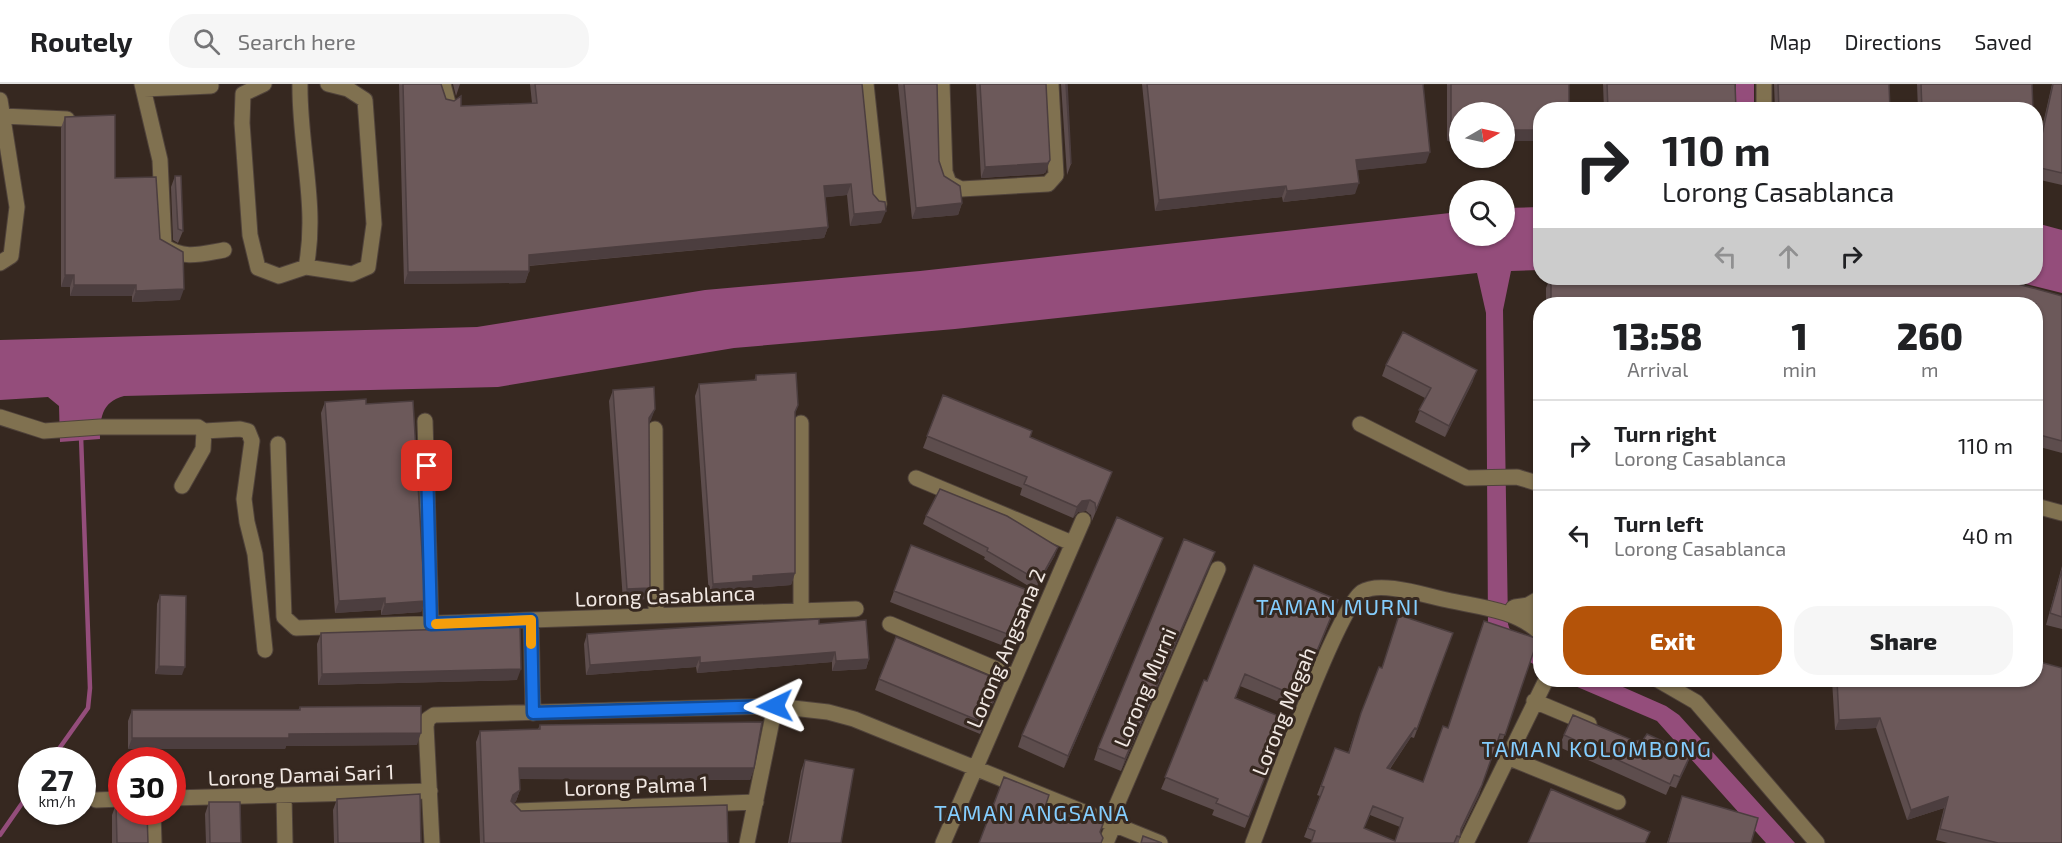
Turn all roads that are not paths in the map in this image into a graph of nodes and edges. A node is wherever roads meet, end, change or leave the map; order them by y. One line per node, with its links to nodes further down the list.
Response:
1 (264, 84): 19 (street)
2 (300, 84): 19 (street)
3 (328, 84): 19 (street)
4 (443, 84): 13 (street)
5 (866, 84): 16 (street)
6 (942, 84): 7 (street)
7 (1051, 84)
8 (1764, 84): 12 (street)
9 (211, 86): 10 (street)
10 (143, 87): 17 (street)
11 (0, 100): 14 (street)
12 (1764, 102)
13 (448, 103)
14 (3, 116): 15 (street); 18 (street)
15 (67, 119)
16 (879, 204)
17 (224, 250)
18 (0, 263)
19 (306, 267)
20 (0, 417): 25 (street)
21 (425, 421): 42 (street)
22 (801, 423): 37 (street)
23 (1360, 424): 28 (street)
24 (655, 429): 40 (street)
25 (204, 431): 29 (street); 45 (street)
26 (278, 444): 42 (street, Lorong Casablanca)
27 (916, 478): 33 (street)
28 (1533, 482)
29 (182, 486)
30 (2043, 508): 31 (street)
31 (2062, 513)
32 (1083, 520): 33 (street, Lorong Angsana 2)
33 (1072, 543): 46 (street, Lorong Angsana 2)
34 (1218, 568): 63 (street, Lorong Murni)
35 (1533, 602): 38 (street)
36 (856, 609): 37 (street, Lorong Casablanca)
37 (801, 611): 40 (street, Lorong Casablanca)
38 (1511, 612): 39 (street, Lorong Megah); 44 (street); 73 (street, Lorong Megah)
39 (1533, 614)
40 (656, 616): 41 (street, Lorong Casablanca)
41 (531, 620): 42 (street, Lorong Casablanca); 51 (street)
42 (431, 624)
43 (890, 624): 46 (street)
44 (1533, 626)
45 (265, 650)
46 (1015, 677): 54 (street, Lorong Angsana 2)
47 (1542, 687): 49 (street)
48 (1670, 687): 65 (street)
49 (1534, 701): 52 (street); 53 (street)
50 (775, 706): 51 (street); 54 (street); 60 (street)
51 (533, 713): 55 (street)
52 (1604, 731)
53 (1507, 757): 61 (street); 74 (street)
54 (975, 768): 63 (street); 70 (street, Lorong Angsana 2)
55 (430, 791): 56 (street, Lorong Damai Sari 1); 68 (street)
56 (284, 795): 57 (street, Lorong Damai Sari 1); 67 (street)
57 (186, 798)
58 (96, 800): 59 (street)
59 (108, 800)
60 (756, 802): 62 (street, Lorong Palma 1); 69 (street)
61 (1618, 802)
62 (517, 811)
63 (1112, 824): 71 (street, Lorong Murni); 72 (street)
64 (153, 825): 66 (street)
65 (1810, 841)
66 (154, 843)
67 (285, 843)
68 (432, 843)
69 (747, 843)
70 (943, 843)
71 (1106, 843)
72 (1160, 843)
73 (1253, 843)
74 (1466, 843)

